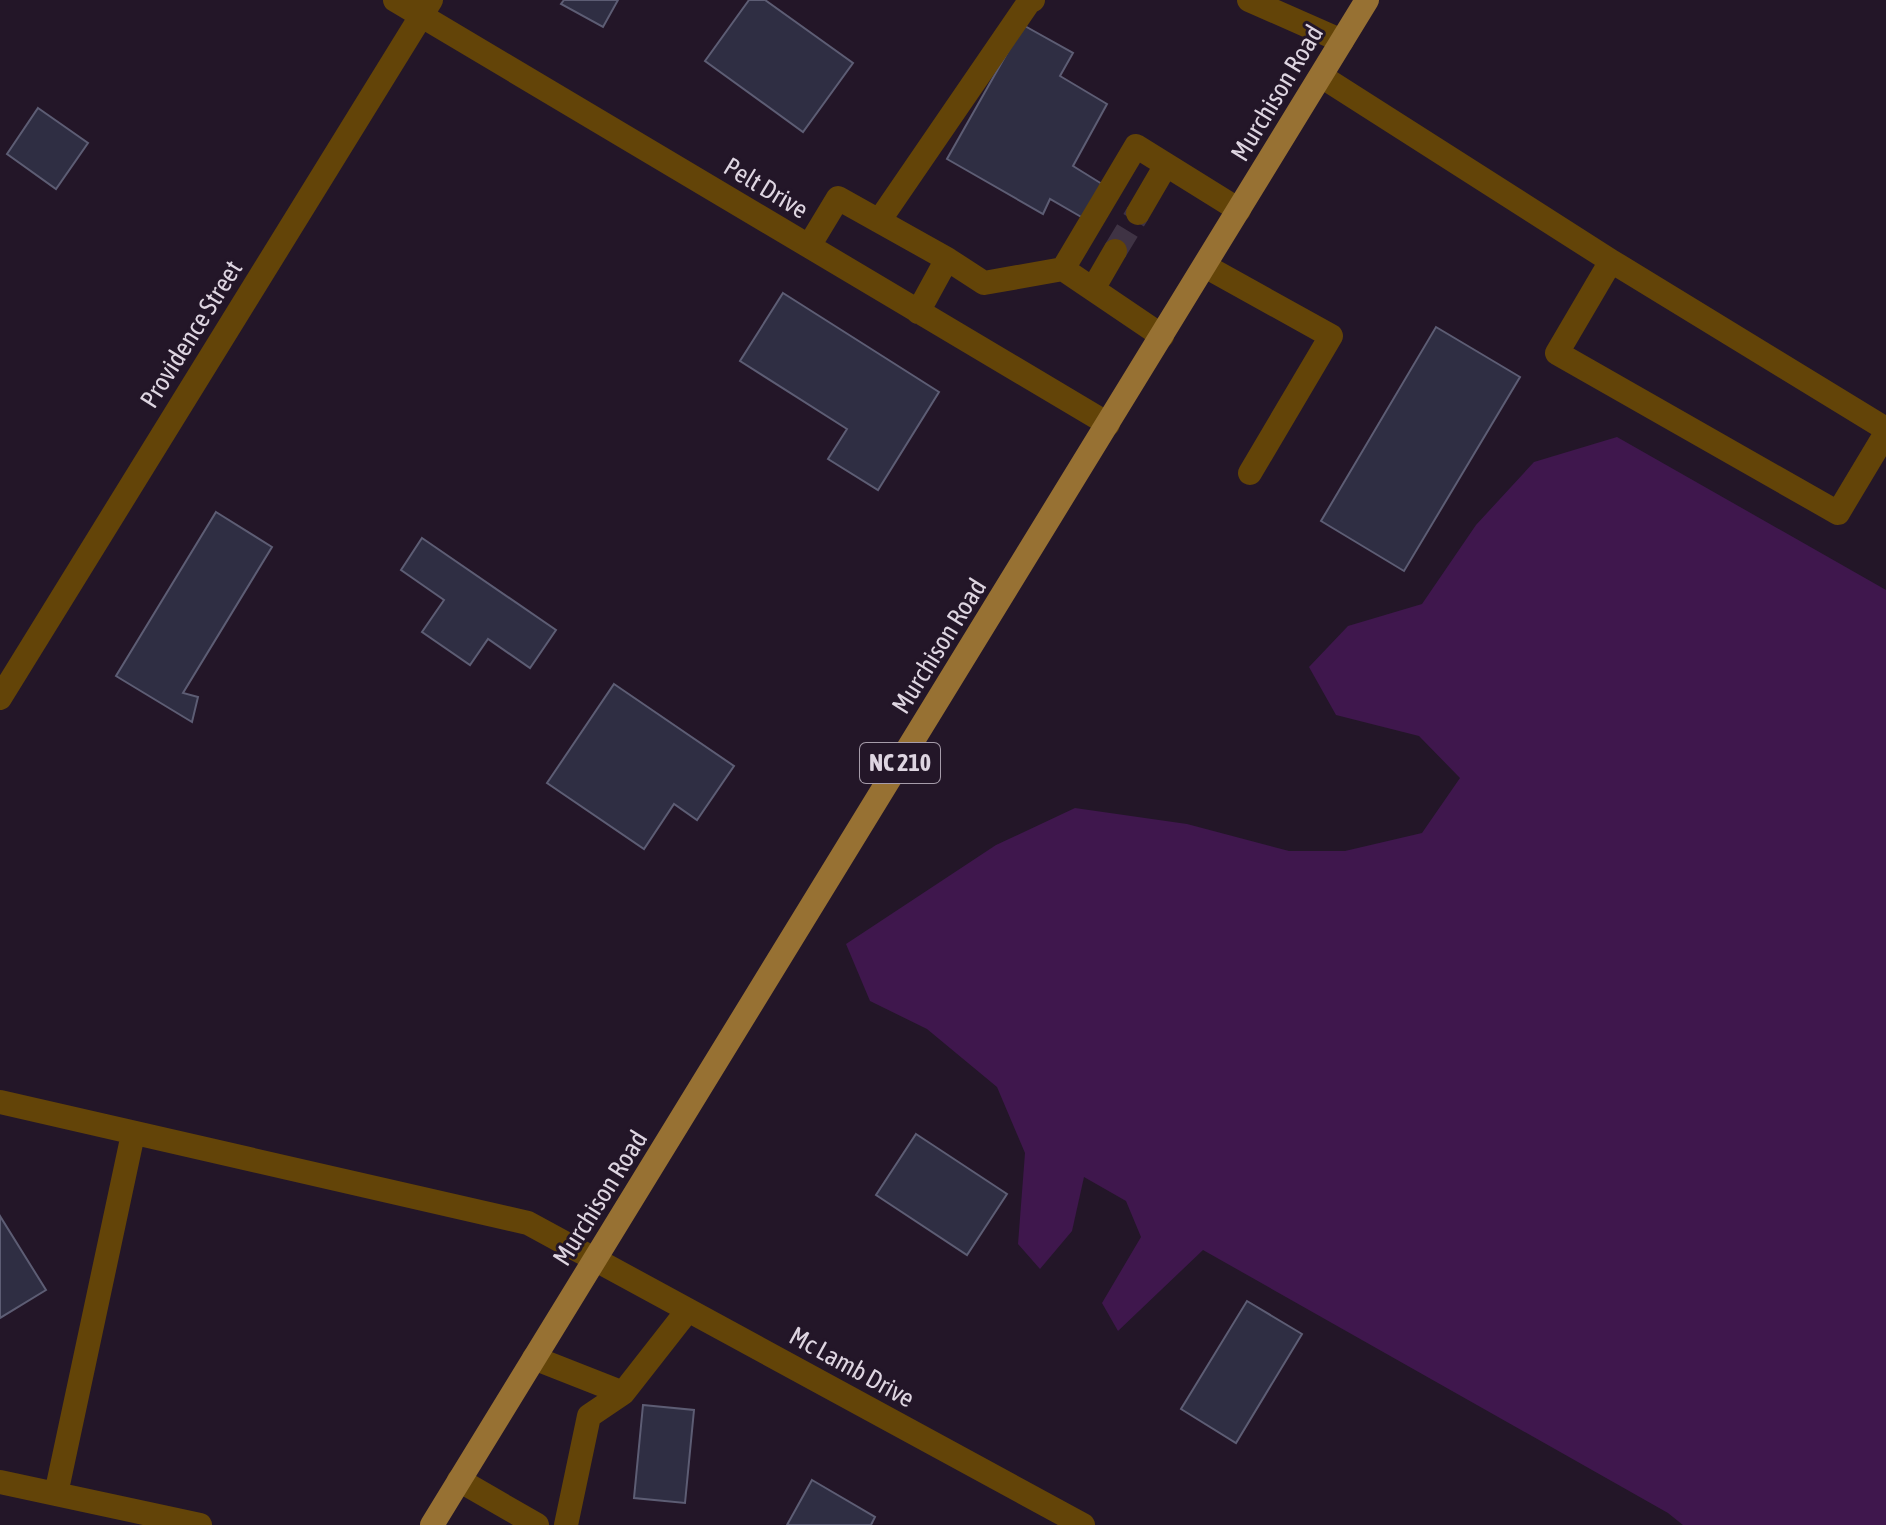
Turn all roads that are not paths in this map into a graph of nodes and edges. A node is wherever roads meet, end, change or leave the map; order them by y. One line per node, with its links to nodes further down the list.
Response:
1 (395, 0): 5 (street, Pelt Drive)
2 (1033, 0): 11 (street)
3 (1249, 0): 6 (street)
4 (1367, 0): 6 (main road, Murchison Road / NC 210)
5 (426, 8): 12 (street, Pelt Drive); 24 (street, Providence Street)
6 (1342, 41): 7 (main road, Murchison Road / NC 210)
7 (1321, 76): 9 (main road, Murchison Road / NC 210); 15 (street)
8 (1166, 165): 9 (street); 10 (street); 17 (street)
9 (1239, 210): 16 (main road, Murchison Road / NC 210)
10 (1138, 213)
11 (879, 221): 12 (street); 14 (street)
12 (809, 246): 19 (street, Pelt Drive)
13 (1115, 251): 18 (street)
14 (947, 259): 17 (street); 19 (street)
15 (1611, 261): 22 (street); 22 (street)
16 (1205, 266): 20 (main road, Murchison Road / NC 210); 23 (street)
17 (1063, 269): 18 (street)
18 (1093, 289): 20 (street)
19 (918, 312): 21 (street, Pelt Drive)
20 (1162, 336): 21 (main road, Murchison Road / NC 210)
21 (1108, 424): 27 (main road, Murchison Road / NC 210)
22 (1886, 431)
23 (1250, 473)
24 (0, 698)
25 (0, 1102): 26 (street, Mc Lamb Drive)
26 (133, 1134): 27 (street, Mc Lamb Drive); 33 (street)
27 (595, 1259): 28 (street, Mc Lamb Drive); 29 (main road, Murchison Road / NC 210)
28 (688, 1310): 30 (street); 38 (street, Mc Lamb Drive)
29 (534, 1358): 30 (street); 31 (main road, Murchison Road / NC 210)
30 (623, 1393): 37 (street)
31 (459, 1480): 35 (main road, Murchison Road / NC 210); 36 (street)
32 (0, 1482): 33 (street)
33 (56, 1494): 34 (street)
34 (200, 1525)
35 (432, 1525)
36 (537, 1525)
37 (566, 1525)
38 (1083, 1525)

